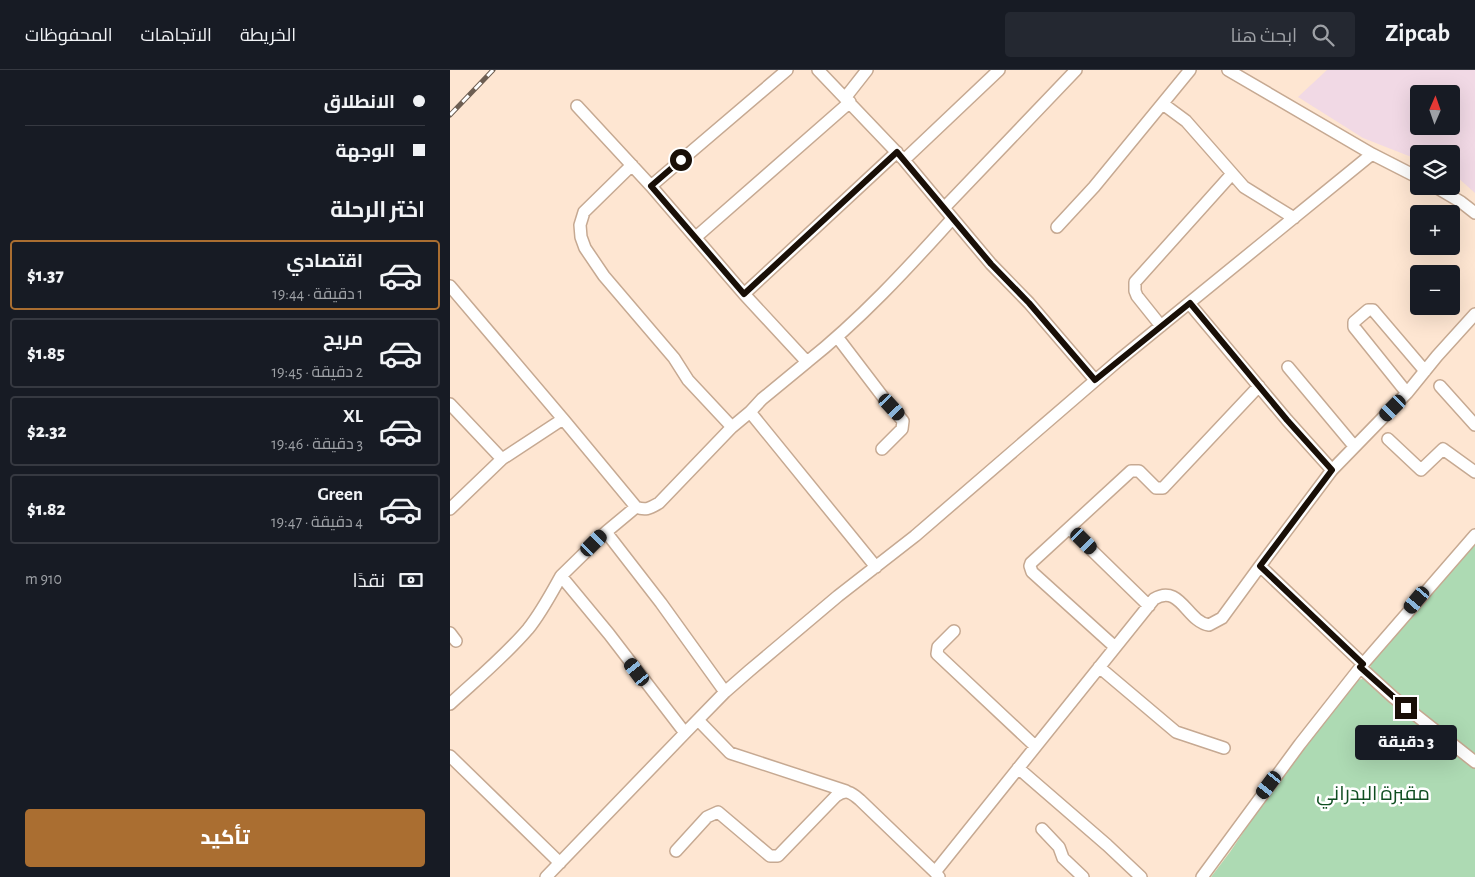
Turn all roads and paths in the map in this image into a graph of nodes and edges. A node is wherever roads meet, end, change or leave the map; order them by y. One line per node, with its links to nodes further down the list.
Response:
1 (787, 70): 16 (street)
2 (818, 70): 8 (street)
3 (866, 70): 8 (street)
4 (999, 70): 12 (street)
5 (1076, 70): 18 (street)
6 (1190, 70): 9 (street)
7 (1228, 70): 11 (street)
8 (848, 100): 12 (street); 23 (street)
9 (1163, 104): 15 (street); 22 (street)
10 (577, 106): 13 (street)
11 (1372, 154): 14 (street); 20 (street)
12 (900, 156): 18 (street); 25 (street)
13 (632, 165): 16 (street); 41 (street)
14 (1410, 173)
15 (1232, 175): 20 (street); 28 (street)
16 (651, 186): 23 (street)
17 (1449, 195): 19 (street)
18 (944, 208): 21 (street)
19 (1475, 213)
20 (1294, 218): 26 (street)
21 (952, 219): 29 (street); 33 (street)
22 (1057, 226)
23 (696, 237): 25 (street)
24 (450, 286): 39 (street)
25 (744, 294): 30 (street)
26 (1190, 303): 28 (street); 34 (street)
27 (1475, 314): 32 (street)
28 (1161, 326): 33 (street)
29 (838, 338): 30 (street); 44 (street)
30 (807, 362): 38 (street)
31 (1288, 367): 43 (street)
32 (1425, 371): 36 (street); 36 (street)
33 (1095, 380): 54 (street)
34 (1259, 386): 46 (street); 50 (street)
35 (1440, 386): 40 (street)
36 (1407, 393): 43 (street)
37 (450, 404): 45 (street)
38 (750, 412): 41 (street); 54 (street)
39 (562, 418): 45 (street); 48 (street)
40 (1475, 424)
41 (732, 427): 48 (street)
42 (1388, 439): 47 (street)
43 (1354, 446): 46 (street)
44 (882, 449)
45 (502, 459): 49 (street)
46 (1332, 470): 53 (street)
47 (1475, 472)
48 (636, 507): 51 (street)
49 (450, 509)
50 (1070, 528): 56 (street); 58 (street)
51 (606, 532): 55 (street); 61 (street)
52 (1475, 535): 59 (street)
53 (1260, 566): 56 (street); 59 (street)
54 (876, 567): 61 (street)
55 (561, 576): 62 (street); 64 (street)
56 (1149, 606): 58 (street)
57 (954, 631): 65 (street)
58 (1116, 647): 60 (street)
59 (1362, 666): 68 (street); 78 (street)
60 (1099, 667): 65 (street); 66 (street)
61 (725, 692): 63 (street)
62 (450, 704)
63 (698, 720): 64 (street); 70 (street)
64 (685, 733): 73 (street)
65 (1035, 746): 69 (street)
66 (1224, 748)
67 (450, 756): 73 (street)
68 (1475, 762)
69 (1018, 768): 74 (street); 77 (street)
70 (846, 791): 72 (street); 74 (street)
71 (1042, 829): 76 (street)
72 (676, 852)
73 (560, 863): 75 (street)
74 (937, 875)
75 (546, 877)
76 (1083, 877)
77 (1141, 877)
78 (1202, 877)

